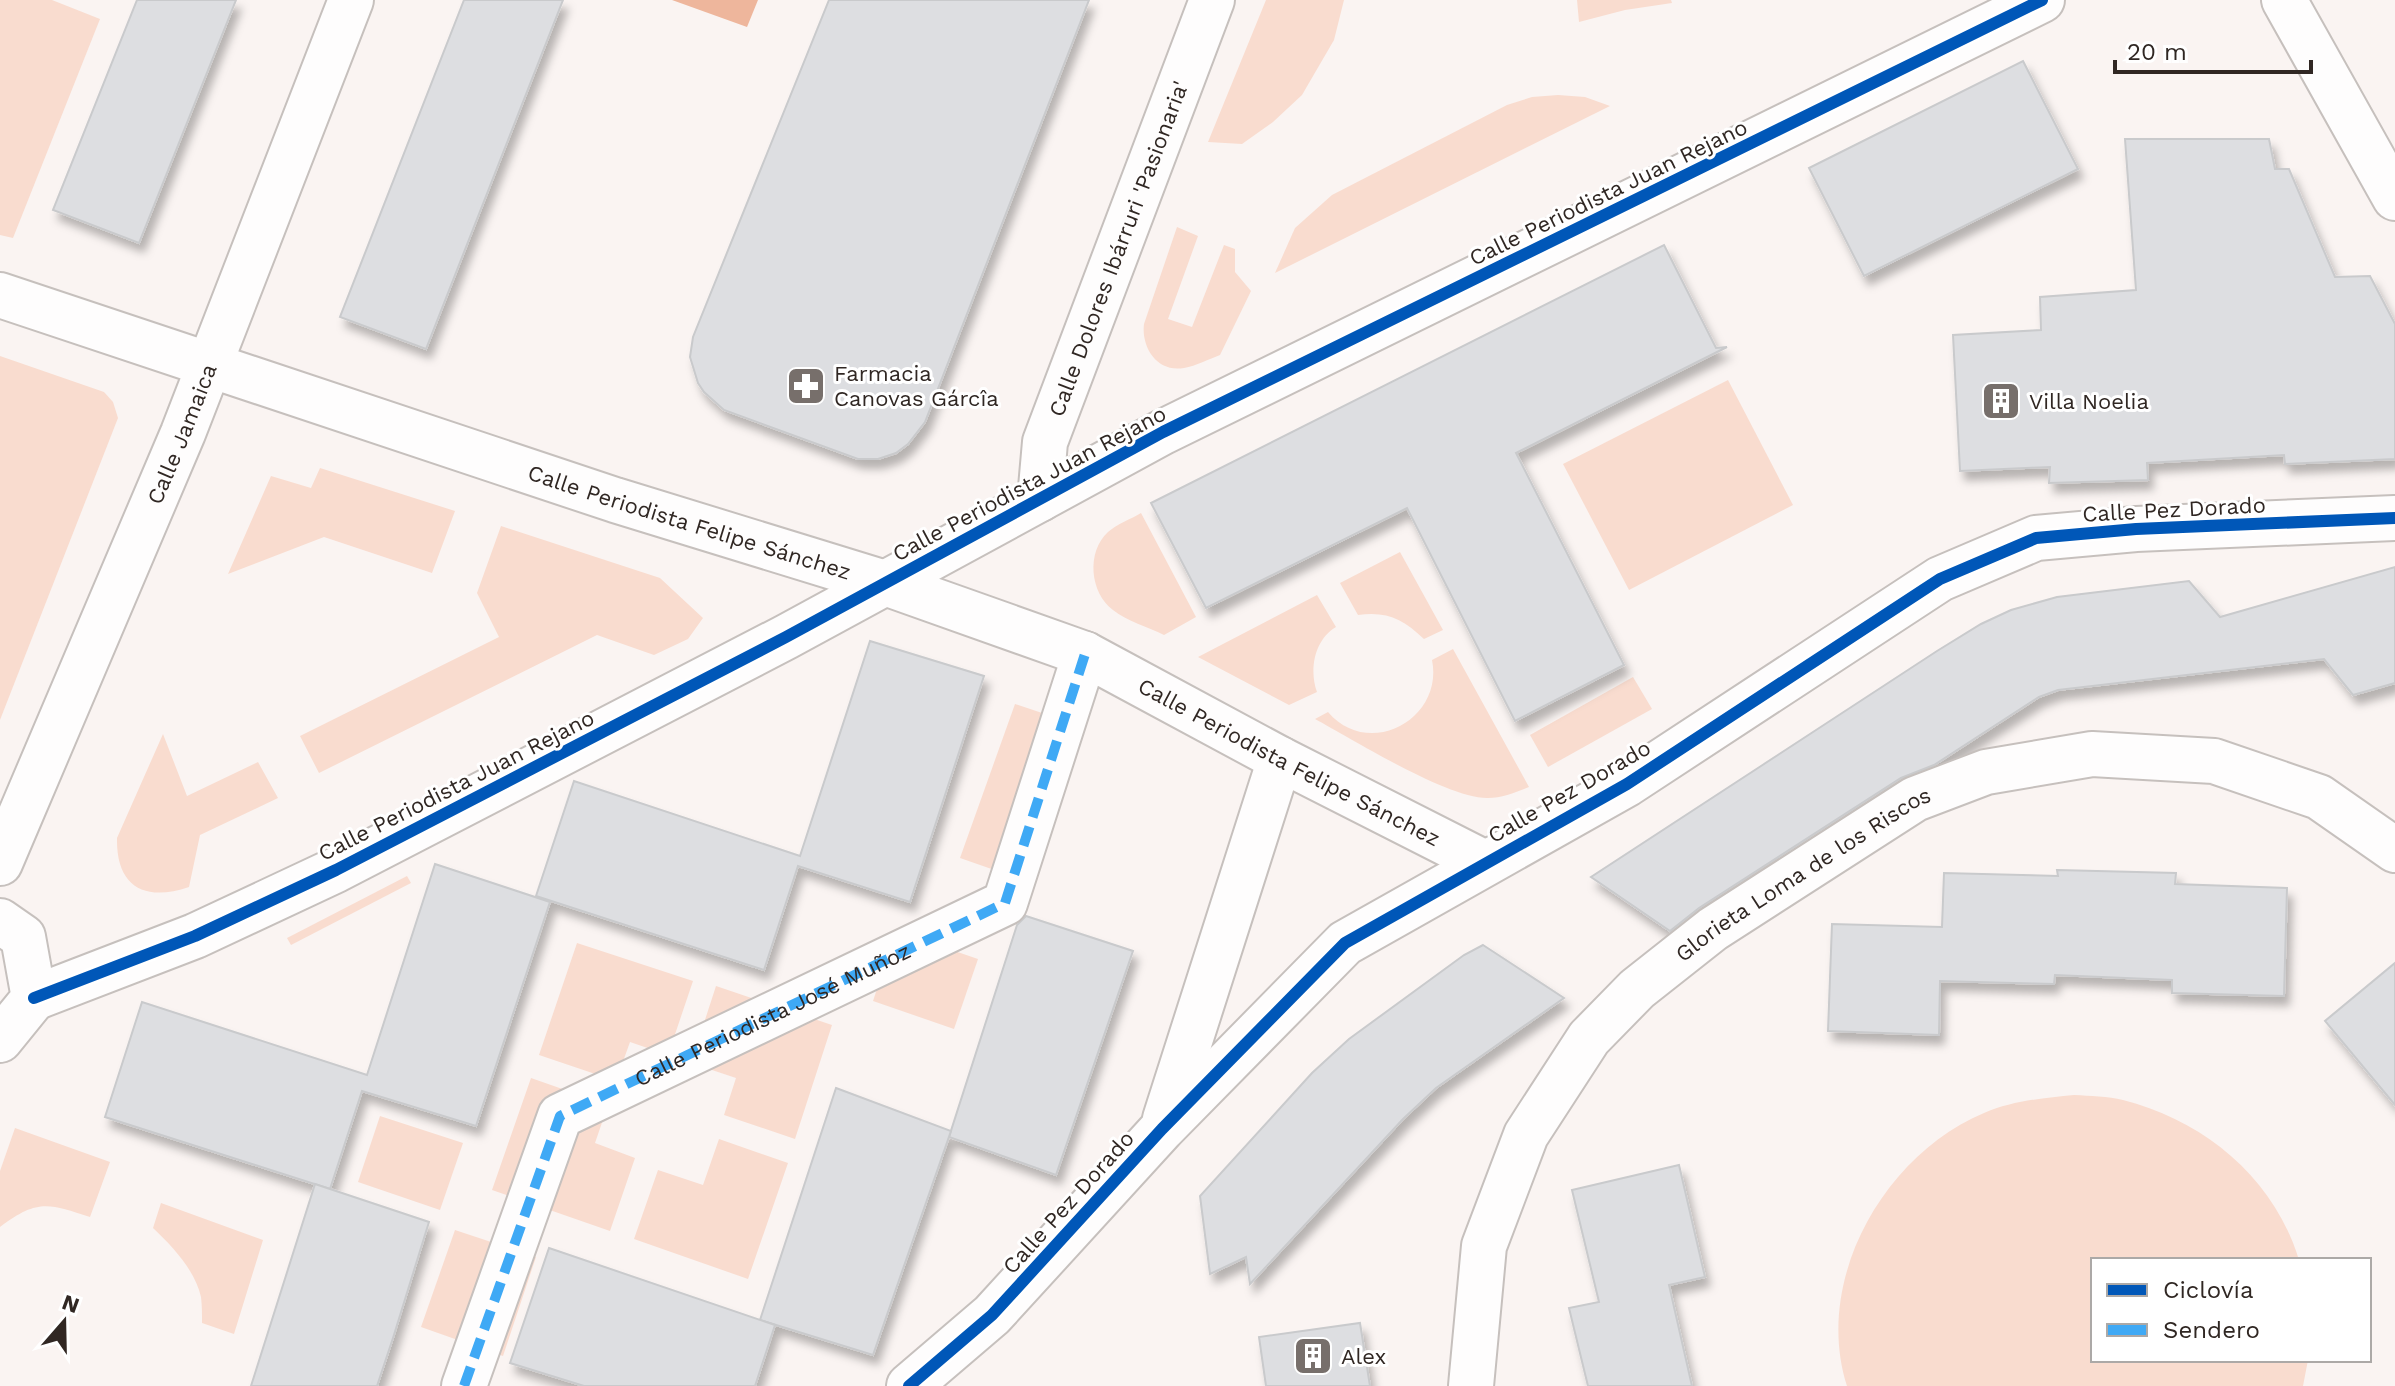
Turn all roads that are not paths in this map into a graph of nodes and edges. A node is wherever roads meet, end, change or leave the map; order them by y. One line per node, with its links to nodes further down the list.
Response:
1 (351, 0): 7 (street, Calle Jamaica)
2 (1212, 0): 8 (street, Calle Dolores Ibárruri 'Pasionaria')
3 (2042, 0): 8 (street, Calle Periodista Juan Rejano)
4 (2284, 0): 5 (street)
5 (2395, 198)
6 (0, 295): 7 (street, Calle Periodista Felipe Sánchez)
7 (209, 364): 10 (street, Calle Periodista Felipe Sánchez); 14 (street, Calle Jamaica)
8 (1040, 499): 10 (street, Calle Periodista Juan Rejano)
9 (2395, 518): 15 (street, Calle Pez Dorado)
10 (885, 583): 11 (street, Calle Periodista Felipe Sánchez); 17 (street, Calle Periodista Juan Rejano)
11 (1085, 654): 12 (street, Calle Periodista Felipe Sánchez); 20 (street, Calle Periodista José Muñoz)
12 (1280, 759): 15 (street, Calle Periodista Felipe Sánchez); 19 (street, Calle Pez Dorado)
13 (2395, 850): 22 (street, Glorieta Loma de los Riscos)
14 (0, 863)
15 (1485, 863): 19 (street, Calle Pez Dorado)
16 (0, 921): 17 (street)
17 (34, 998): 18 (street)
18 (0, 1040)
19 (1162, 1129): 21 (street, Calle Pez Dorado)
20 (464, 1386)
21 (909, 1386)
22 (1471, 1386)

